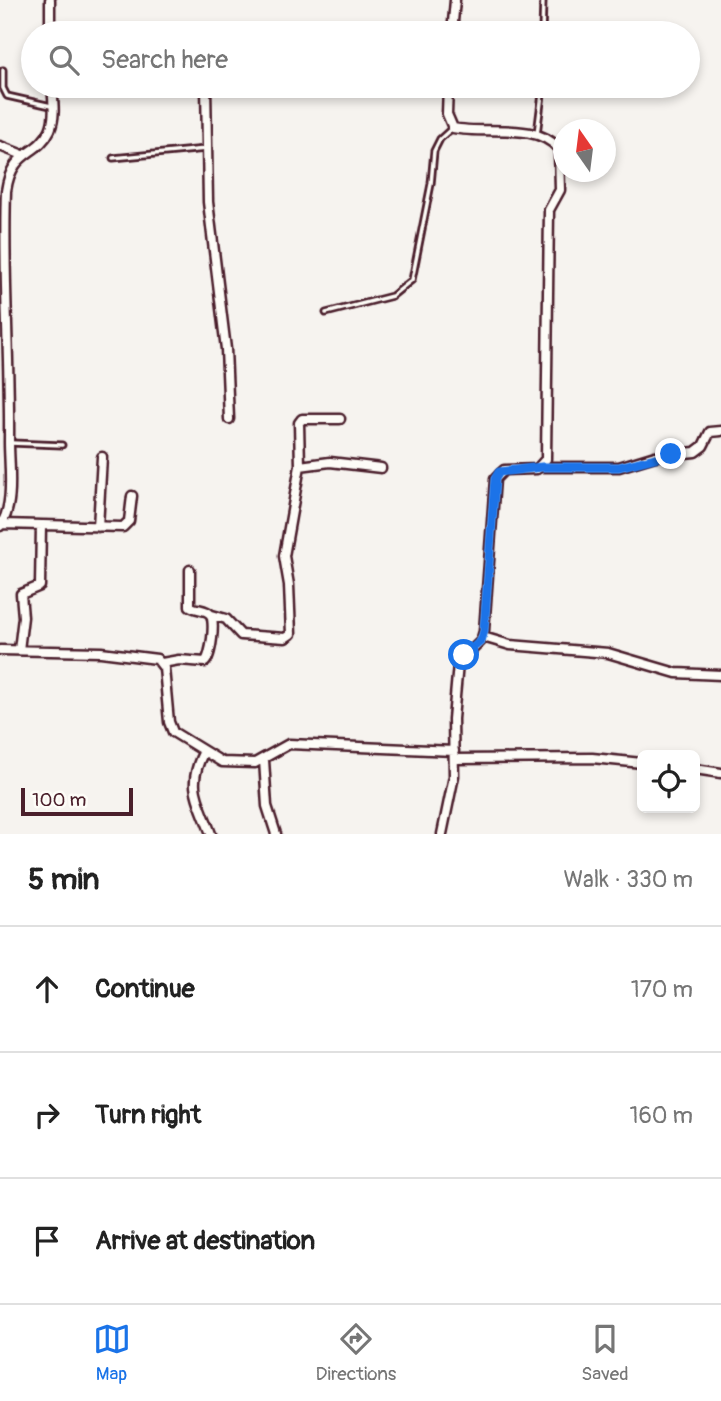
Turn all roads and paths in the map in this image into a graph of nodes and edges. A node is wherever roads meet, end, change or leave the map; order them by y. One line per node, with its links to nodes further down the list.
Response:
1 (50, 0): 4 (street)
2 (455, 0): 5 (street)
3 (543, 0): 6 (lane)
4 (50, 21)
5 (453, 21)
6 (542, 21)
7 (3, 70): 12 (lane)
8 (53, 98): 12 (street)
9 (206, 98): 16 (street)
10 (448, 98): 13 (street)
11 (542, 98): 14 (lane)
12 (53, 106): 17 (street)
13 (453, 128): 14 (street); 19 (lane)
14 (537, 136): 29 (street)
15 (0, 146): 17 (street)
16 (206, 149): 18 (lane); 22 (street)
17 (23, 155): 21 (street)
18 (113, 158)
19 (326, 313)
20 (0, 372): 21 (street)
21 (10, 372): 25 (street)
22 (229, 419)
23 (340, 419): 28 (street)
24 (721, 430): 29 (street)
25 (9, 443): 26 (lane); 32 (street)
26 (62, 445)
27 (102, 457): 34 (street)
28 (300, 466): 30 (street); 36 (street)
29 (542, 467): 37 (street)
30 (381, 468)
31 (132, 496): 34 (street)
32 (1, 525): 33 (street)
33 (41, 525): 34 (street); 39 (street)
34 (98, 527)
35 (190, 570): 36 (street)
36 (212, 615): 40 (street)
37 (483, 637): 41 (street); 43 (street)
38 (0, 650): 39 (street)
39 (19, 650): 40 (street)
40 (162, 663): 42 (street)
41 (721, 675)
42 (203, 753): 44 (street); 48 (street)
43 (454, 755): 44 (street); 45 (street); 50 (street)
44 (264, 760): 49 (street)
45 (637, 762)
46 (700, 770): 47 (street)
47 (721, 773)
48 (211, 834)
49 (276, 834)
50 (442, 834)

